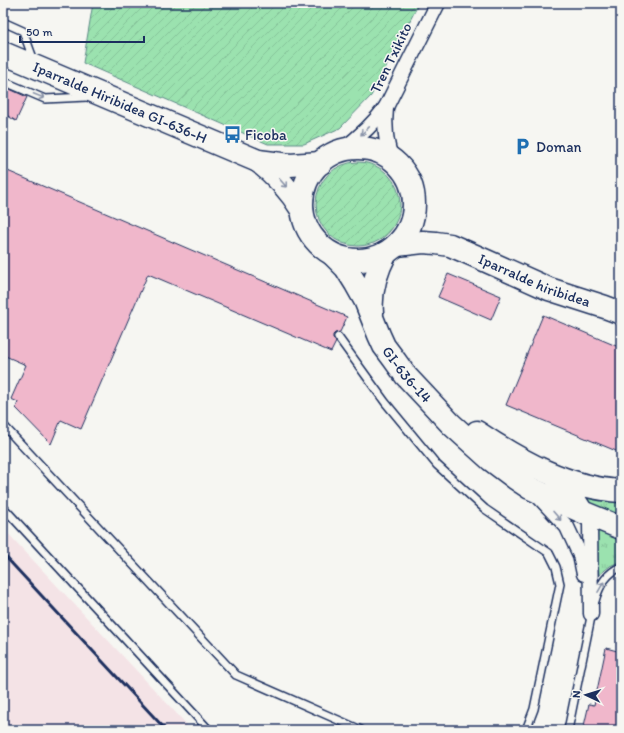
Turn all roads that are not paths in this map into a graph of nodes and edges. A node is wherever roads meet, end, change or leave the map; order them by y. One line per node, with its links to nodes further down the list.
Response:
1 (438, 3): 7 (street, Tren Txikito)
2 (3, 22): 4 (lane)
3 (3, 53): 4 (main road, Iparralde Hiribidea GI-636-H)
4 (36, 67): 6 (main road, Iparralde Hiribidea GI-636-H)
5 (3, 81): 6 (lane, one-way to 6)
6 (104, 96): 10 (main road, Iparralde Hiribidea GI-636-H)
7 (386, 108): 8 (street, Tren Txikito, one-way to 8); 9 (street, Tren Txikito)
8 (341, 151): 9 (main road); 11 (main road)
9 (391, 159): 13 (main road)
10 (258, 161): 11 (main road, Iparralde Hiribidea GI-636-H); 12 (main road, Iparralde Hiribidea GI-636-H, one-way to 12)
11 (321, 163): 12 (main road)
12 (302, 210): 16 (main road)
13 (414, 210): 14 (main road, Iparralde hiribidea); 15 (main road)
14 (450, 245): 15 (main road, Iparralde hiribidea); 17 (main road, Iparralde hiribidea)
15 (392, 249): 16 (main road); 18 (main road, GI-636-14)
16 (333, 255): 18 (main road, GI-636-14)
17 (621, 313)
18 (372, 318): 21 (main road, GI-636-14)
19 (338, 337): 31 (lane)
20 (3, 425): 30 (lane)
21 (456, 425): 22 (main road, GI-636-14); 23 (main road); 25 (street)
22 (530, 488): 25 (main road, GI-636-14); 28 (street, one-way to 28)
23 (621, 491)
24 (3, 507): 29 (lane)
25 (587, 514): 26 (main road, GI-636-14); 28 (street)
26 (621, 528)
27 (621, 567): 28 (lane, one-way to 27)
28 (591, 614): 32 (lane)
29 (209, 730)
30 (361, 730)
31 (526, 730)
32 (568, 730)

